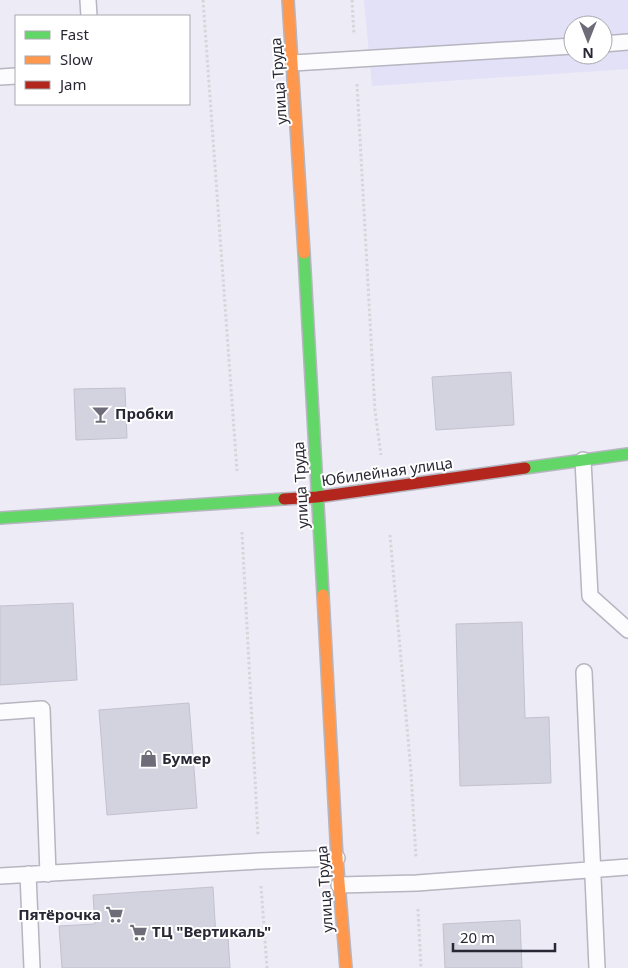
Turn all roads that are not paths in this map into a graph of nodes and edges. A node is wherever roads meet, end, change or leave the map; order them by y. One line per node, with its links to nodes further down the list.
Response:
1 (88, 0): 3 (lane)
2 (288, 0): 7 (street, улица Труда)
3 (89, 15)
4 (628, 42): 5 (lane)
5 (613, 43)
6 (563, 47): 7 (lane)
7 (293, 63): 12 (street, улица Труда)
8 (15, 76): 9 (lane)
9 (0, 77)
10 (628, 454): 11 (street, Юбилейная улица)
11 (583, 460): 12 (street, Юбилейная улица); 14 (lane)
12 (316, 497): 13 (street, Юбилейная улица); 17 (street, улица Труда)
13 (0, 518)
14 (628, 630)
15 (584, 672): 19 (lane)
16 (0, 712): 21 (lane)
17 (337, 858): 21 (lane); 23 (street, улица Труда)
18 (628, 867): 19 (lane)
19 (592, 870): 23 (lane); 26 (lane)
20 (28, 874): 21 (lane); 22 (lane); 24 (lane)
21 (48, 874)
22 (0, 876)
23 (339, 884): 25 (street, улица Труда)
24 (32, 968)
25 (346, 968)
26 (597, 968)

